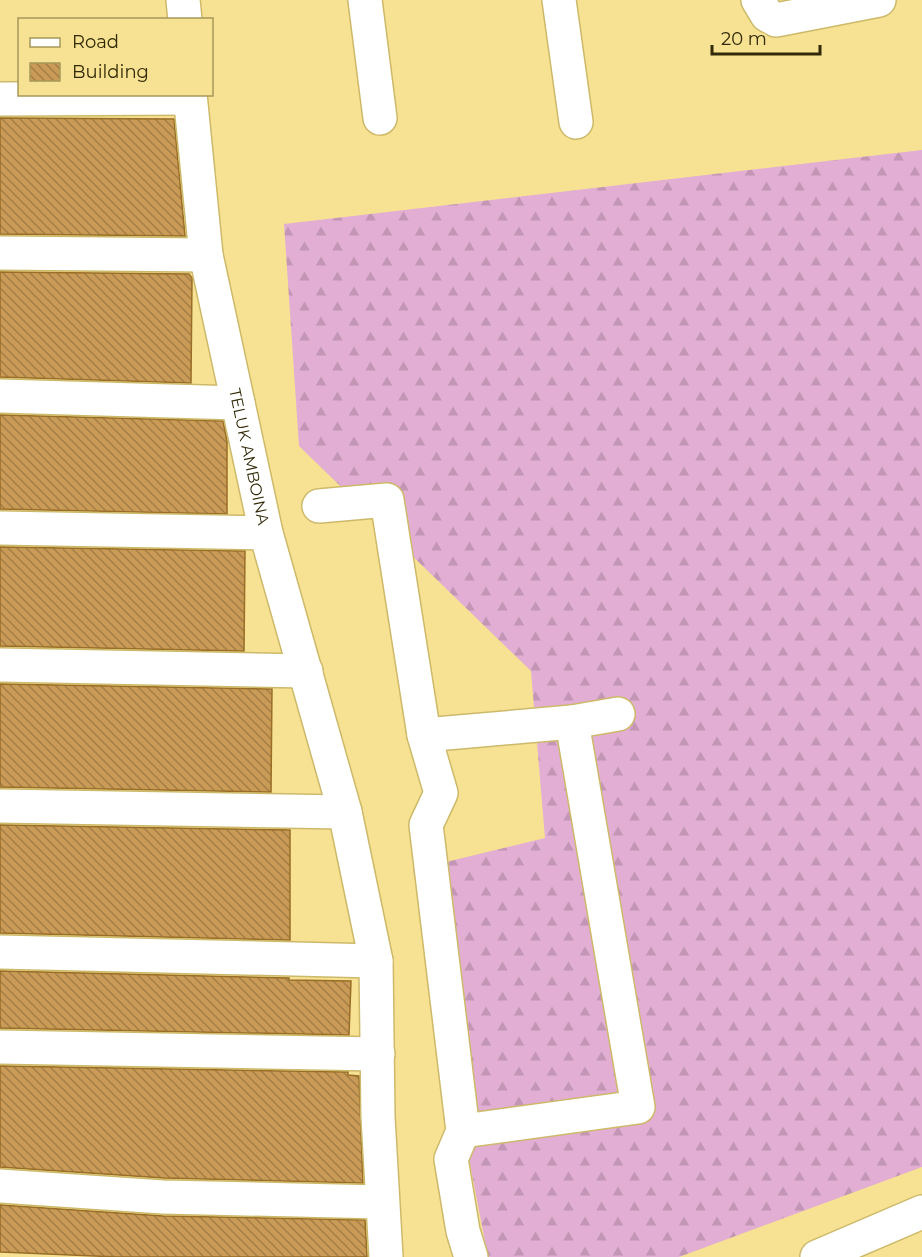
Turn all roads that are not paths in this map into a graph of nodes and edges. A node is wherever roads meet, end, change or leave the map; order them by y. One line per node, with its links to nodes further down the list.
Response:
1 (183, 0): 6 (street)
2 (365, 0): 9 (street)
3 (558, 0): 10 (street)
4 (758, 0): 5 (street)
5 (879, 0)
6 (185, 18)
7 (190, 96): 8 (street); 12 (street, TELUK AMBOINA)
8 (0, 99)
9 (380, 118)
10 (576, 122)
11 (0, 253): 12 (street)
12 (206, 255): 14 (street, TELUK AMBOINA)
13 (0, 396): 14 (street)
14 (238, 403): 17 (street, TELUK AMBOINA)
15 (319, 506): 22 (street)
16 (0, 528): 17 (street)
17 (266, 533): 19 (street, TELUK AMBOINA)
18 (0, 665): 19 (street)
19 (306, 671): 24 (street, TELUK AMBOINA)
20 (618, 714): 21 (street)
21 (572, 722): 22 (street); 29 (street)
22 (424, 735): 29 (street)
23 (0, 806): 24 (street)
24 (345, 812): 26 (street, TELUK AMBOINA)
25 (0, 952): 26 (street)
26 (376, 961): 28 (street, TELUK AMBOINA)
27 (0, 1047): 28 (street)
28 (378, 1054): 31 (street, TELUK AMBOINA)
29 (463, 1131): 34 (street)
30 (0, 1186): 31 (street)
31 (382, 1202): 33 (street, TELUK AMBOINA)
32 (922, 1212): 35 (street)
33 (386, 1257)
34 (471, 1257)
35 (817, 1257)

